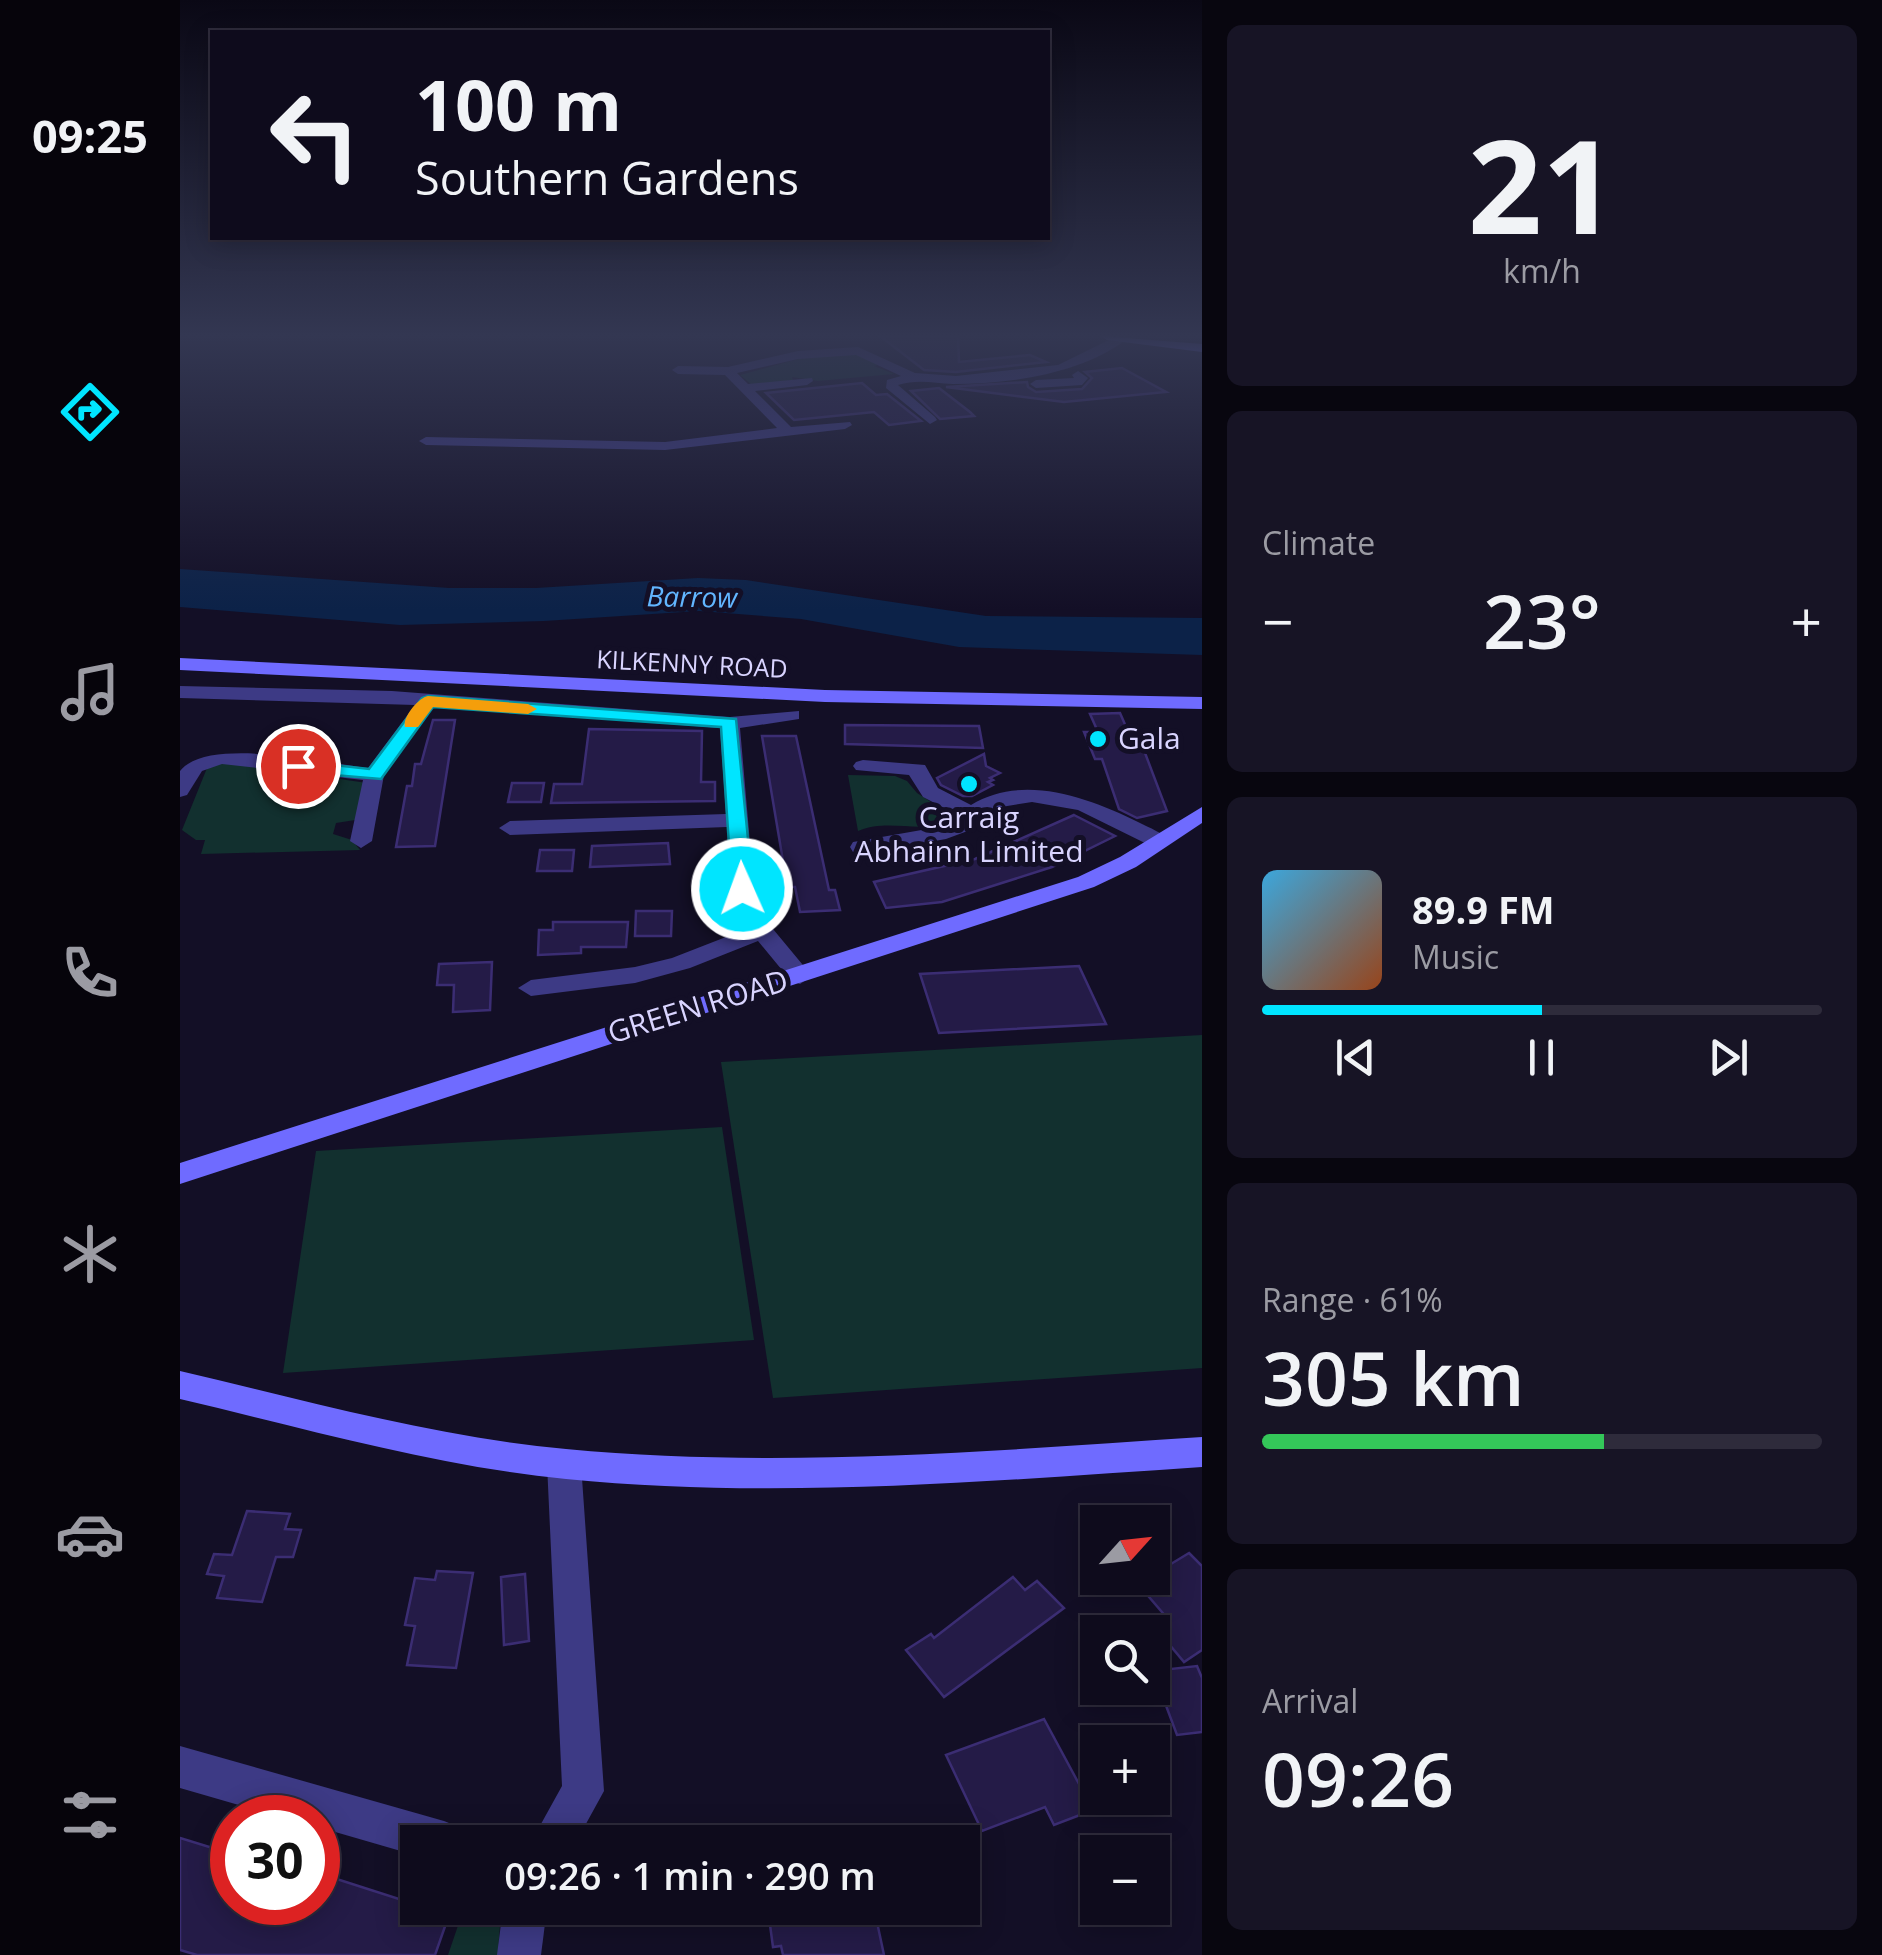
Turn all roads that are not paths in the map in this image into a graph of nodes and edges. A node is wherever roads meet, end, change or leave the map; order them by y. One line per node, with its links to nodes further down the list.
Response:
1 (784, 427): 3 (street)
2 (824, 427): 3 (street)
3 (788, 431): 4 (street)
4 (426, 441)
5 (180, 664): 8 (street, KILKENNY ROAD)
6 (180, 692): 7 (street)
7 (428, 701): 10 (street); 12 (street)
8 (1202, 703)
9 (792, 715): 10 (street)
10 (730, 722): 16 (street)
11 (863, 766): 14 (street)
12 (374, 775): 13 (street); 18 (street)
13 (180, 791)
14 (972, 813): 19 (street); 20 (street)
15 (1202, 813): 19 (street, GREEN ROAD)
16 (740, 820): 17 (street); 21 (street)
17 (510, 828)
18 (361, 840)
19 (1160, 842): 22 (street, GREEN ROAD)
20 (860, 847)
21 (762, 930): 22 (street); 23 (street)
22 (800, 976): 24 (street, GREEN ROAD)
23 (530, 988)
24 (180, 1174)
25 (180, 1384): 27 (street)
26 (1202, 1452): 27 (street)
27 (564, 1464): 29 (street)
28 (180, 1767): 30 (street)
29 (563, 1825)
30 (400, 1830)
31 (523, 1925): 32 (street)
32 (520, 1955)

